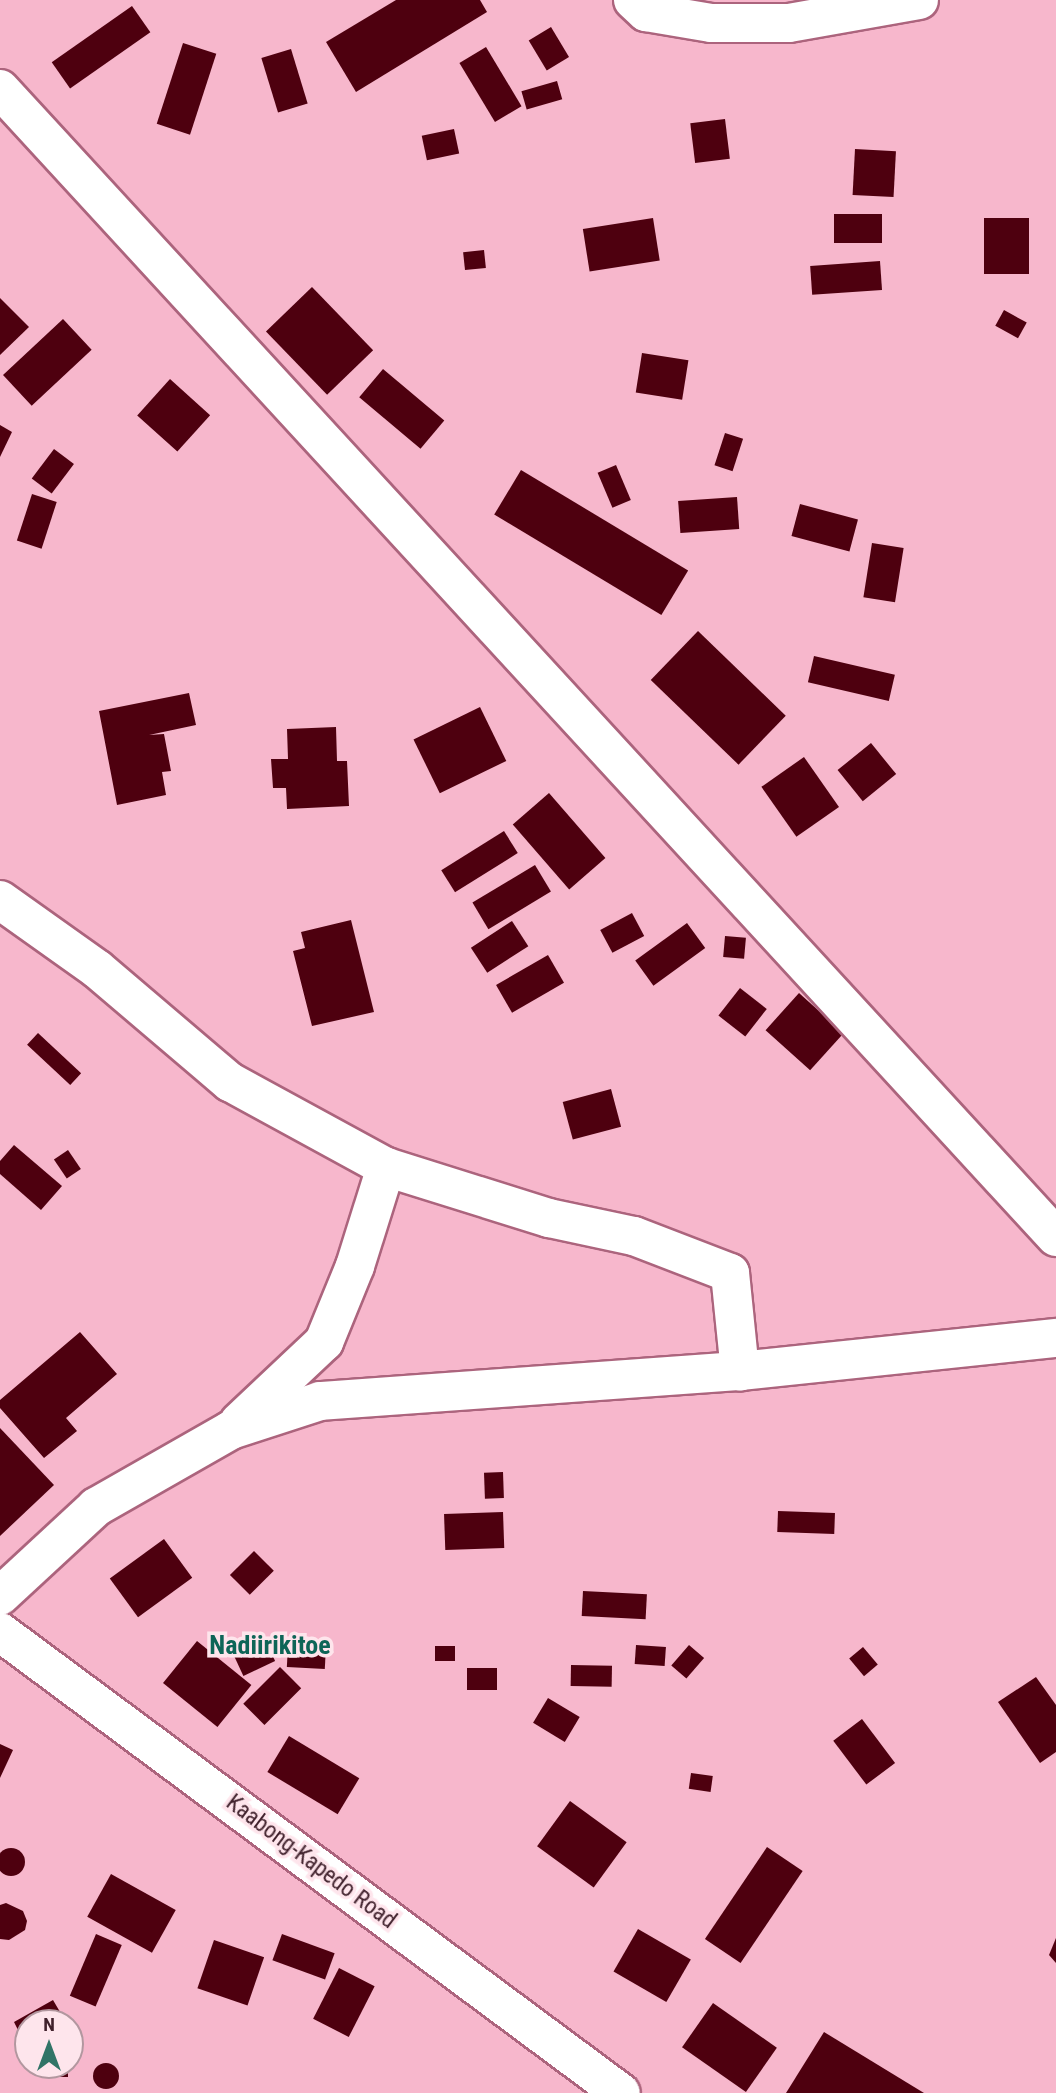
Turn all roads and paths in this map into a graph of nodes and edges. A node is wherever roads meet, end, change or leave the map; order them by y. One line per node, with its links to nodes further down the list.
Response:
1 (633, 0): 2 (street)
2 (919, 0)
3 (0, 89): 6 (street)
4 (0, 900): 5 (street)
5 (386, 1167): 8 (street); 9 (street)
6 (1056, 1237)
7 (1056, 1338): 8 (street)
8 (740, 1371): 9 (street)
9 (231, 1430): 10 (street)
10 (0, 1596)
11 (0, 1632): 12 (street, Kaabong-Kapedo Road)
12 (621, 2093)

